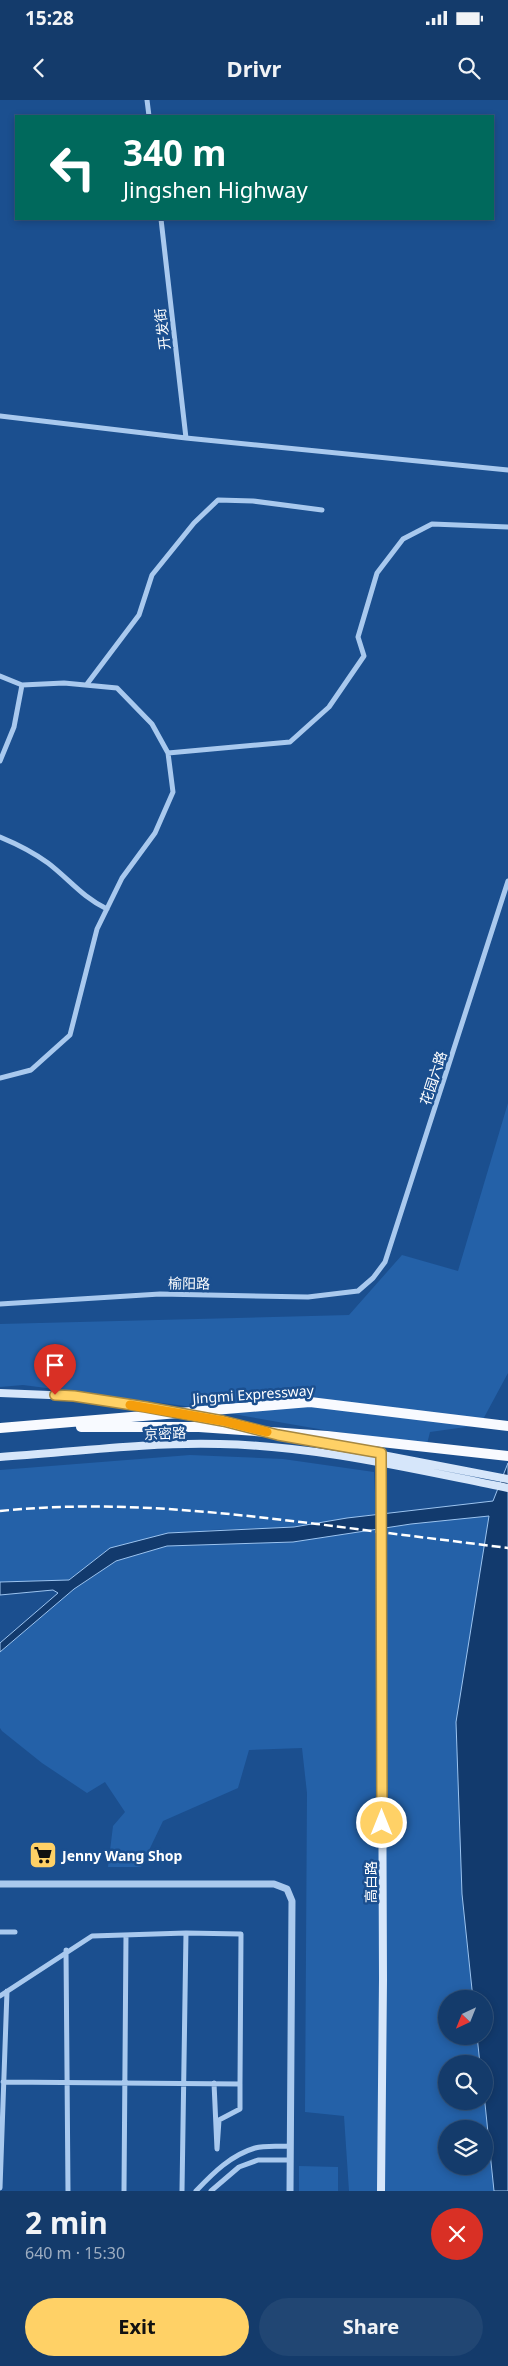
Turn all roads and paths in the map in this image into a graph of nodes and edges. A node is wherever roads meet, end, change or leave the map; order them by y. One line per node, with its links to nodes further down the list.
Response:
1 (147, 100): 2 (street)
2 (149, 115)
3 (161, 220): 5 (street, 开发街)
4 (0, 416): 5 (street)
5 (186, 438): 6 (street)
6 (508, 470)
7 (322, 510): 10 (street)
8 (508, 528): 12 (street)
9 (0, 676): 11 (street)
10 (87, 684)
11 (22, 685): 12 (street); 13 (street)
12 (168, 753): 16 (street)
13 (0, 761)
14 (0, 837): 16 (street)
15 (508, 881): 18 (street, 花园六路)
16 (107, 909): 17 (street)
17 (0, 1078)
18 (373, 1278): 19 (street, 榆阳路)
19 (0, 1304)
20 (0, 1393): 23 (main road)
21 (508, 1426): 22 (highway, Jingmi Expressway, bridge)
22 (0, 1430): 24 (highway, Jingmi Expressway, bridge)
23 (381, 1453): 26 (main road, 高白路); 27 (main road)
24 (508, 1456)
25 (0, 1457): 26 (main road, 京密路)
26 (381, 1462): 28 (main road, 京密路); 52 (main road, 高白路)
27 (508, 1479)
28 (508, 1488)
29 (0, 1884): 43 (street)
30 (0, 1932): 31 (street)
31 (15, 1932)
32 (186, 1933): 33 (street); 40 (street); 42 (street)
33 (126, 1934): 34 (street); 39 (street)
34 (66, 1950): 35 (street); 38 (street)
35 (7, 1990): 36 (street); 37 (street)
36 (0, 1996)
37 (3, 2082): 38 (street); 45 (street)
38 (67, 2082): 39 (street); 46 (street)
39 (126, 2083): 40 (street); 47 (street)
40 (184, 2083): 41 (street); 48 (street)
41 (214, 2083): 42 (street); 42 (street)
42 (240, 2084)
43 (290, 2146): 44 (street); 49 (street)
44 (290, 2160): 50 (street); 51 (street)
45 (0, 2188)
46 (68, 2191)
47 (124, 2191)
48 (182, 2191)
49 (196, 2191)
50 (211, 2191)
51 (290, 2191)
52 (381, 2191)

